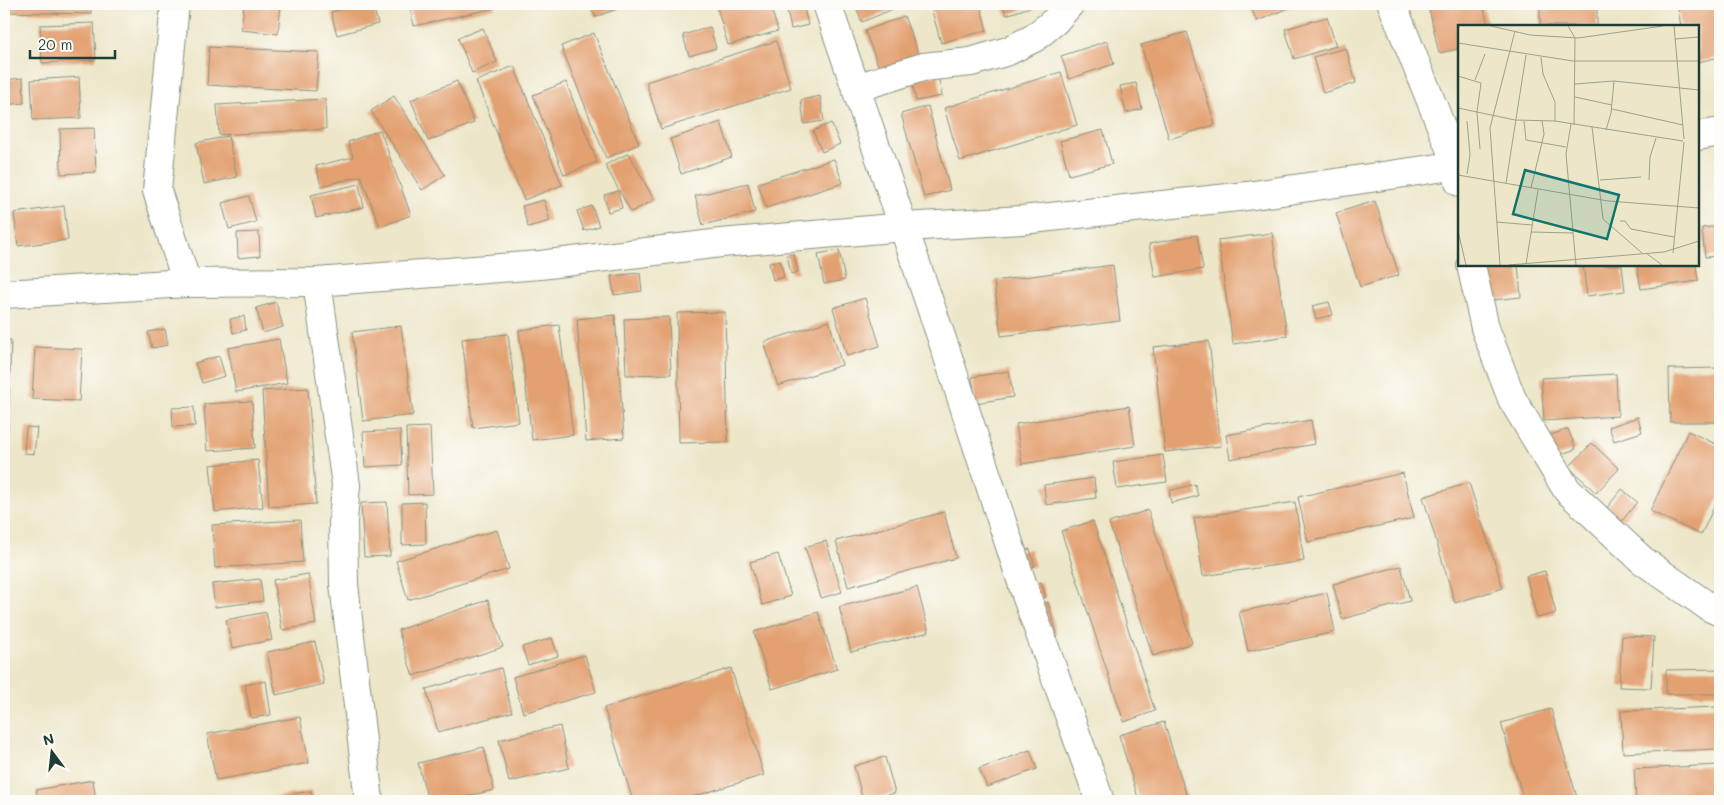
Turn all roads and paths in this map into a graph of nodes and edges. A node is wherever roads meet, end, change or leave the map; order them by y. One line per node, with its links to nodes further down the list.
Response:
1 (174, 4): 11 (street)
2 (827, 4): 5 (street)
3 (1070, 4): 5 (street)
4 (1392, 4): 8 (street)
5 (856, 88): 9 (street)
6 (1720, 132): 7 (street)
7 (1699, 136)
8 (1458, 171): 9 (street)
9 (904, 227): 12 (street); 16 (street)
10 (1471, 266): 14 (street)
11 (187, 282): 12 (street); 13 (street)
12 (317, 282): 15 (street)
13 (4, 294)
14 (1720, 612)
15 (370, 801)
16 (1100, 801)

